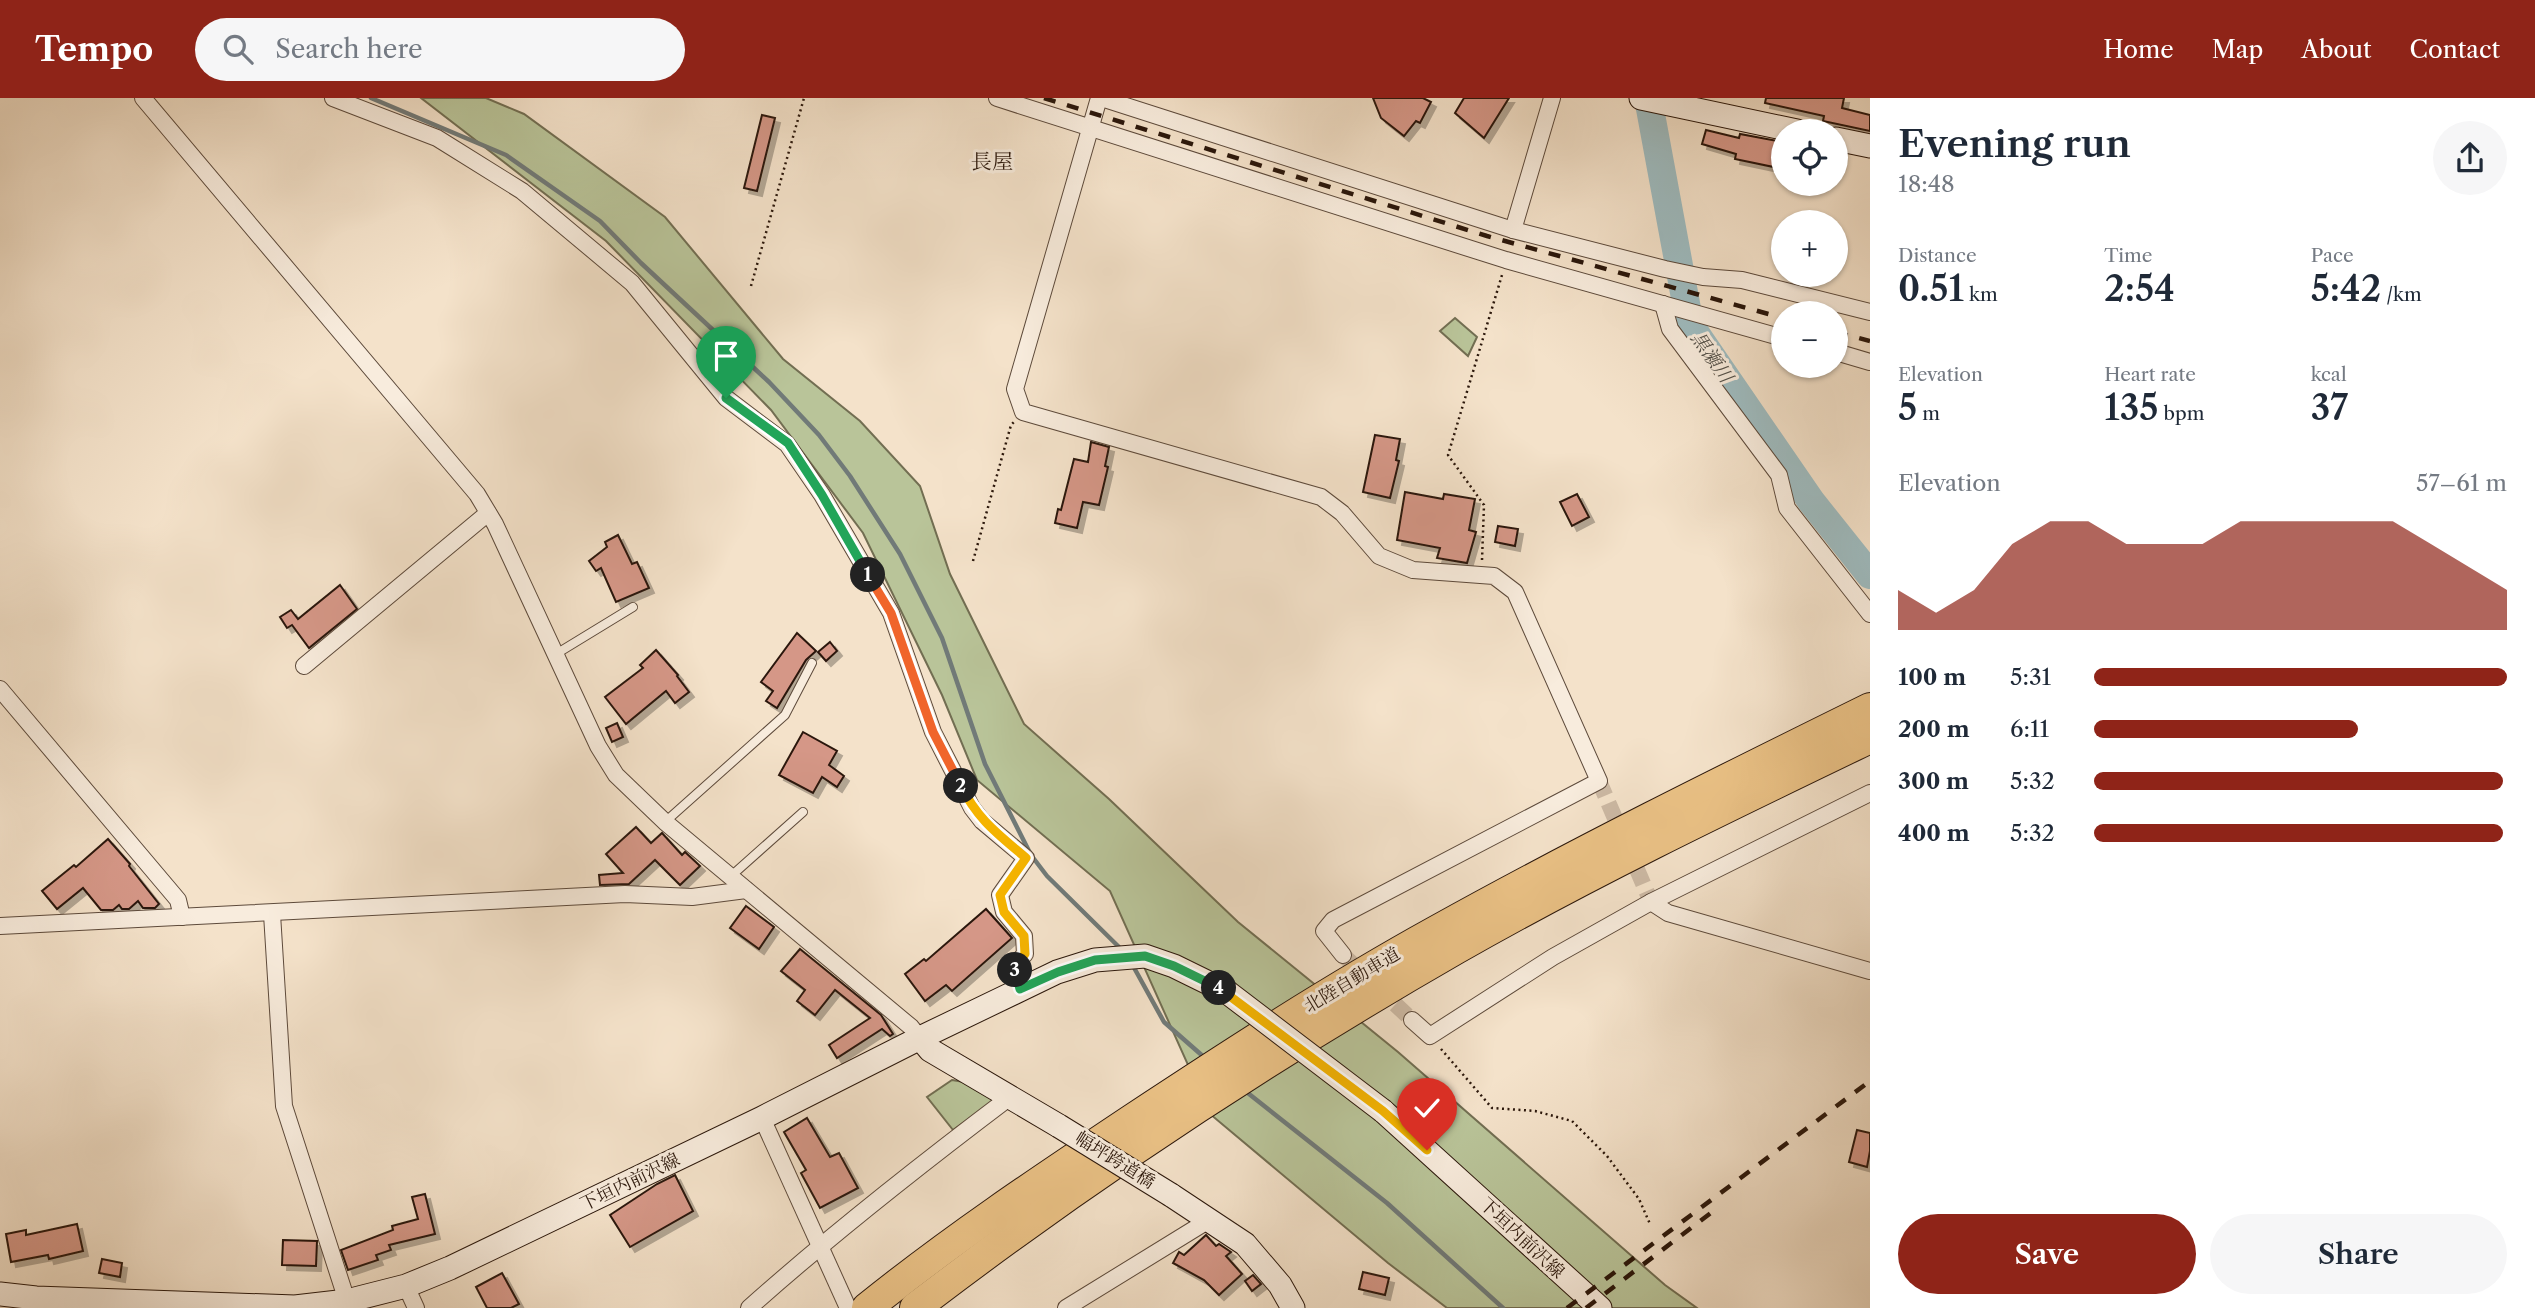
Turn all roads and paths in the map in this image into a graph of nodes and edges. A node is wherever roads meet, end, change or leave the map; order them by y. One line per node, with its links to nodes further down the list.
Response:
1 (144, 98): 22 (street)
2 (333, 98): 44 (street)
3 (804, 98): 15 (path)
4 (997, 98): 10 (street)
5 (1100, 98): 10 (street); 13 (street)
6 (1552, 98): 13 (street)
7 (1641, 98): 8 (main road)
8 (1677, 102): 9 (main road)
9 (1771, 125)
10 (1091, 128): 14 (street); 21 (street)
11 (1848, 141): 12 (main road)
12 (1870, 146)
13 (1513, 230): 17 (street)
14 (1506, 261): 16 (street); 24 (path)
15 (751, 286)
16 (1667, 306): 18 (street); 26 (street)
17 (1870, 312)
18 (1771, 335)
19 (1848, 356): 20 (street)
20 (1870, 362)
21 (1023, 412): 23 (path); 24 (street)
22 (488, 513): 27 (street); 29 (street)
23 (973, 561)
24 (1481, 574): 42 (street)
25 (634, 607): 27 (lane)
26 (1870, 614)
27 (556, 654): 35 (street)
28 (812, 663): 35 (lane)
29 (304, 666)
30 (0, 689): 40 (street)
31 (1870, 708): 59 (highway, 北陸自動車道)
32 (1870, 738): 60 (highway, 北陸自動車道)
33 (1870, 793): 38 (street)
34 (803, 812): 36 (lane)
35 (665, 822): 36 (street)
36 (730, 877): 37 (street)
37 (746, 890): 39 (street); 47 (street)
38 (1651, 902): 43 (street); 46 (street)
39 (272, 914): 40 (street); 55 (street)
40 (181, 917): 41 (street)
41 (0, 926)
42 (1343, 955)
43 (1870, 971)
44 (1020, 989): 47 (main road, 下垣内前沢線); 63 (main road, 下垣内前沢線, bridge)
45 (1412, 1020): 46 (street)
46 (1430, 1036): 51 (path)
47 (920, 1038): 48 (main road, 幅坪跨道橋); 49 (main road, 下垣内前沢線)
48 (1010, 1097): 50 (main road, 幅坪跨道橋, bridge); 52 (street)
49 (762, 1118): 52 (street); 53 (main road, 下垣内前沢線)
50 (1209, 1220): 61 (street); 62 (main road, 幅坪跨道橋)
51 (1650, 1224)
52 (819, 1245): 57 (street); 58 (street)
53 (406, 1286): 55 (main road, 下垣内前沢線); 56 (street)
54 (0, 1294): 55 (main road, 下垣内前沢線)
55 (347, 1301)
56 (416, 1308)
57 (749, 1308)
58 (848, 1308)
59 (867, 1308)
60 (915, 1308)
61 (1066, 1308)
62 (1293, 1308)
63 (1600, 1308)

